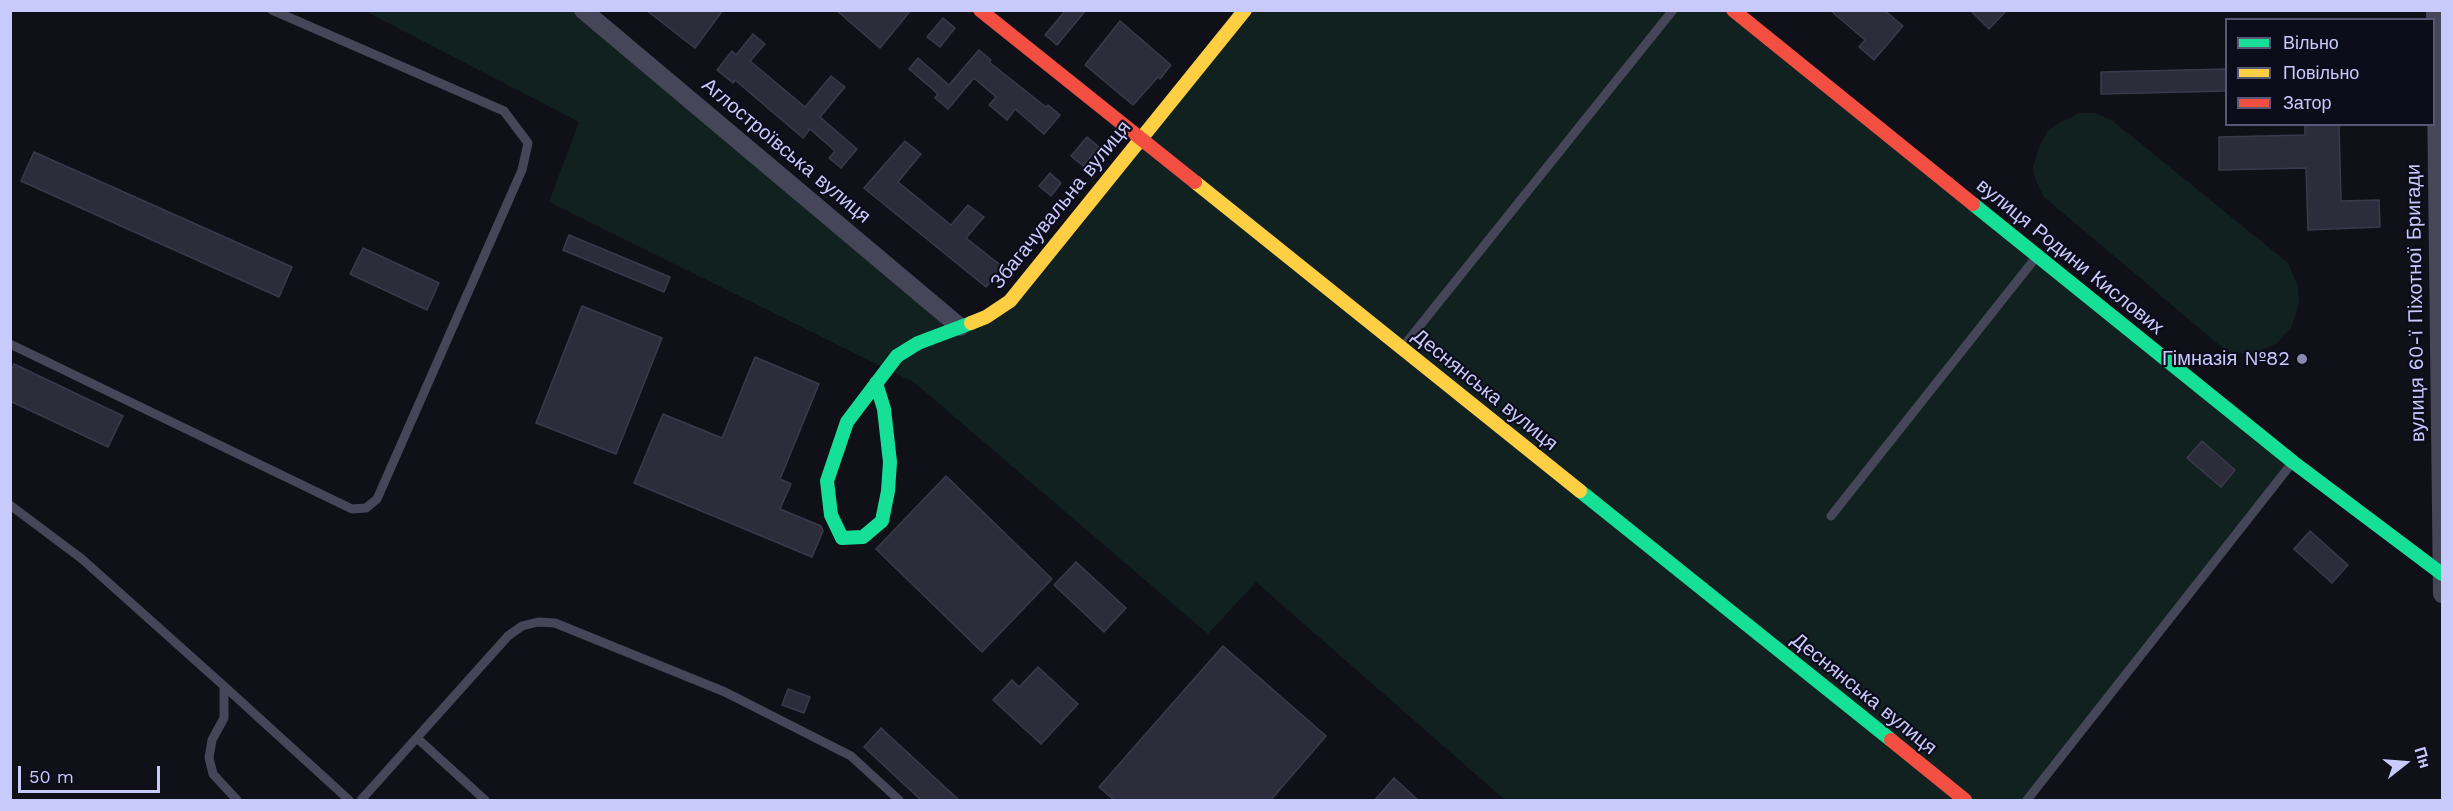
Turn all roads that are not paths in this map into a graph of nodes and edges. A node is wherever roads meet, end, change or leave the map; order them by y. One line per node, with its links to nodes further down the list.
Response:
1 (272, 10): 13 (lane)
2 (980, 10): 9 (street, Деснянська вулиця)
3 (1245, 10): 9 (street, Збагачувальна вулиця)
4 (1673, 10): 14 (lane)
5 (1733, 10): 11 (street, вулиця Родини Кислових)
6 (2435, 10): 8 (street, вулиця 60-ї Піхотної Бригади)
7 (586, 12): 12 (street, Аглостроївська вулиця)
8 (2439, 90): 10 (street, вулиця 60-ї Піхотної Бригади)
9 (1140, 139): 12 (street, Збагачувальна вулиця); 14 (street, Деснянська вулиця)
10 (2440, 216): 19 (street, вулиця 60-ї Піхотної Бригади)
11 (2037, 256): 16 (street, вулиця Родини Кислових); 18 (lane)
12 (960, 327): 15 (street, Збагачувальна вулиця)
13 (10, 344)
14 (1402, 348): 28 (street, Деснянська вулиця)
15 (876, 383): 15 (street, Збагачувальна вулиця)
16 (2293, 462): 19 (street, вулиця Родини Кислових); 29 (lane)
17 (10, 505): 21 (lane)
18 (1831, 516)
19 (2442, 574): 20 (street, вулиця 60-ї Піхотної Бригади)
20 (2442, 594)
21 (224, 686): 23 (lane); 24 (lane)
22 (417, 738): 25 (lane); 26 (lane); 27 (lane)
23 (237, 801)
24 (349, 801)
25 (361, 801)
26 (485, 801)
27 (899, 801)
28 (1965, 801)
29 (2027, 801)

